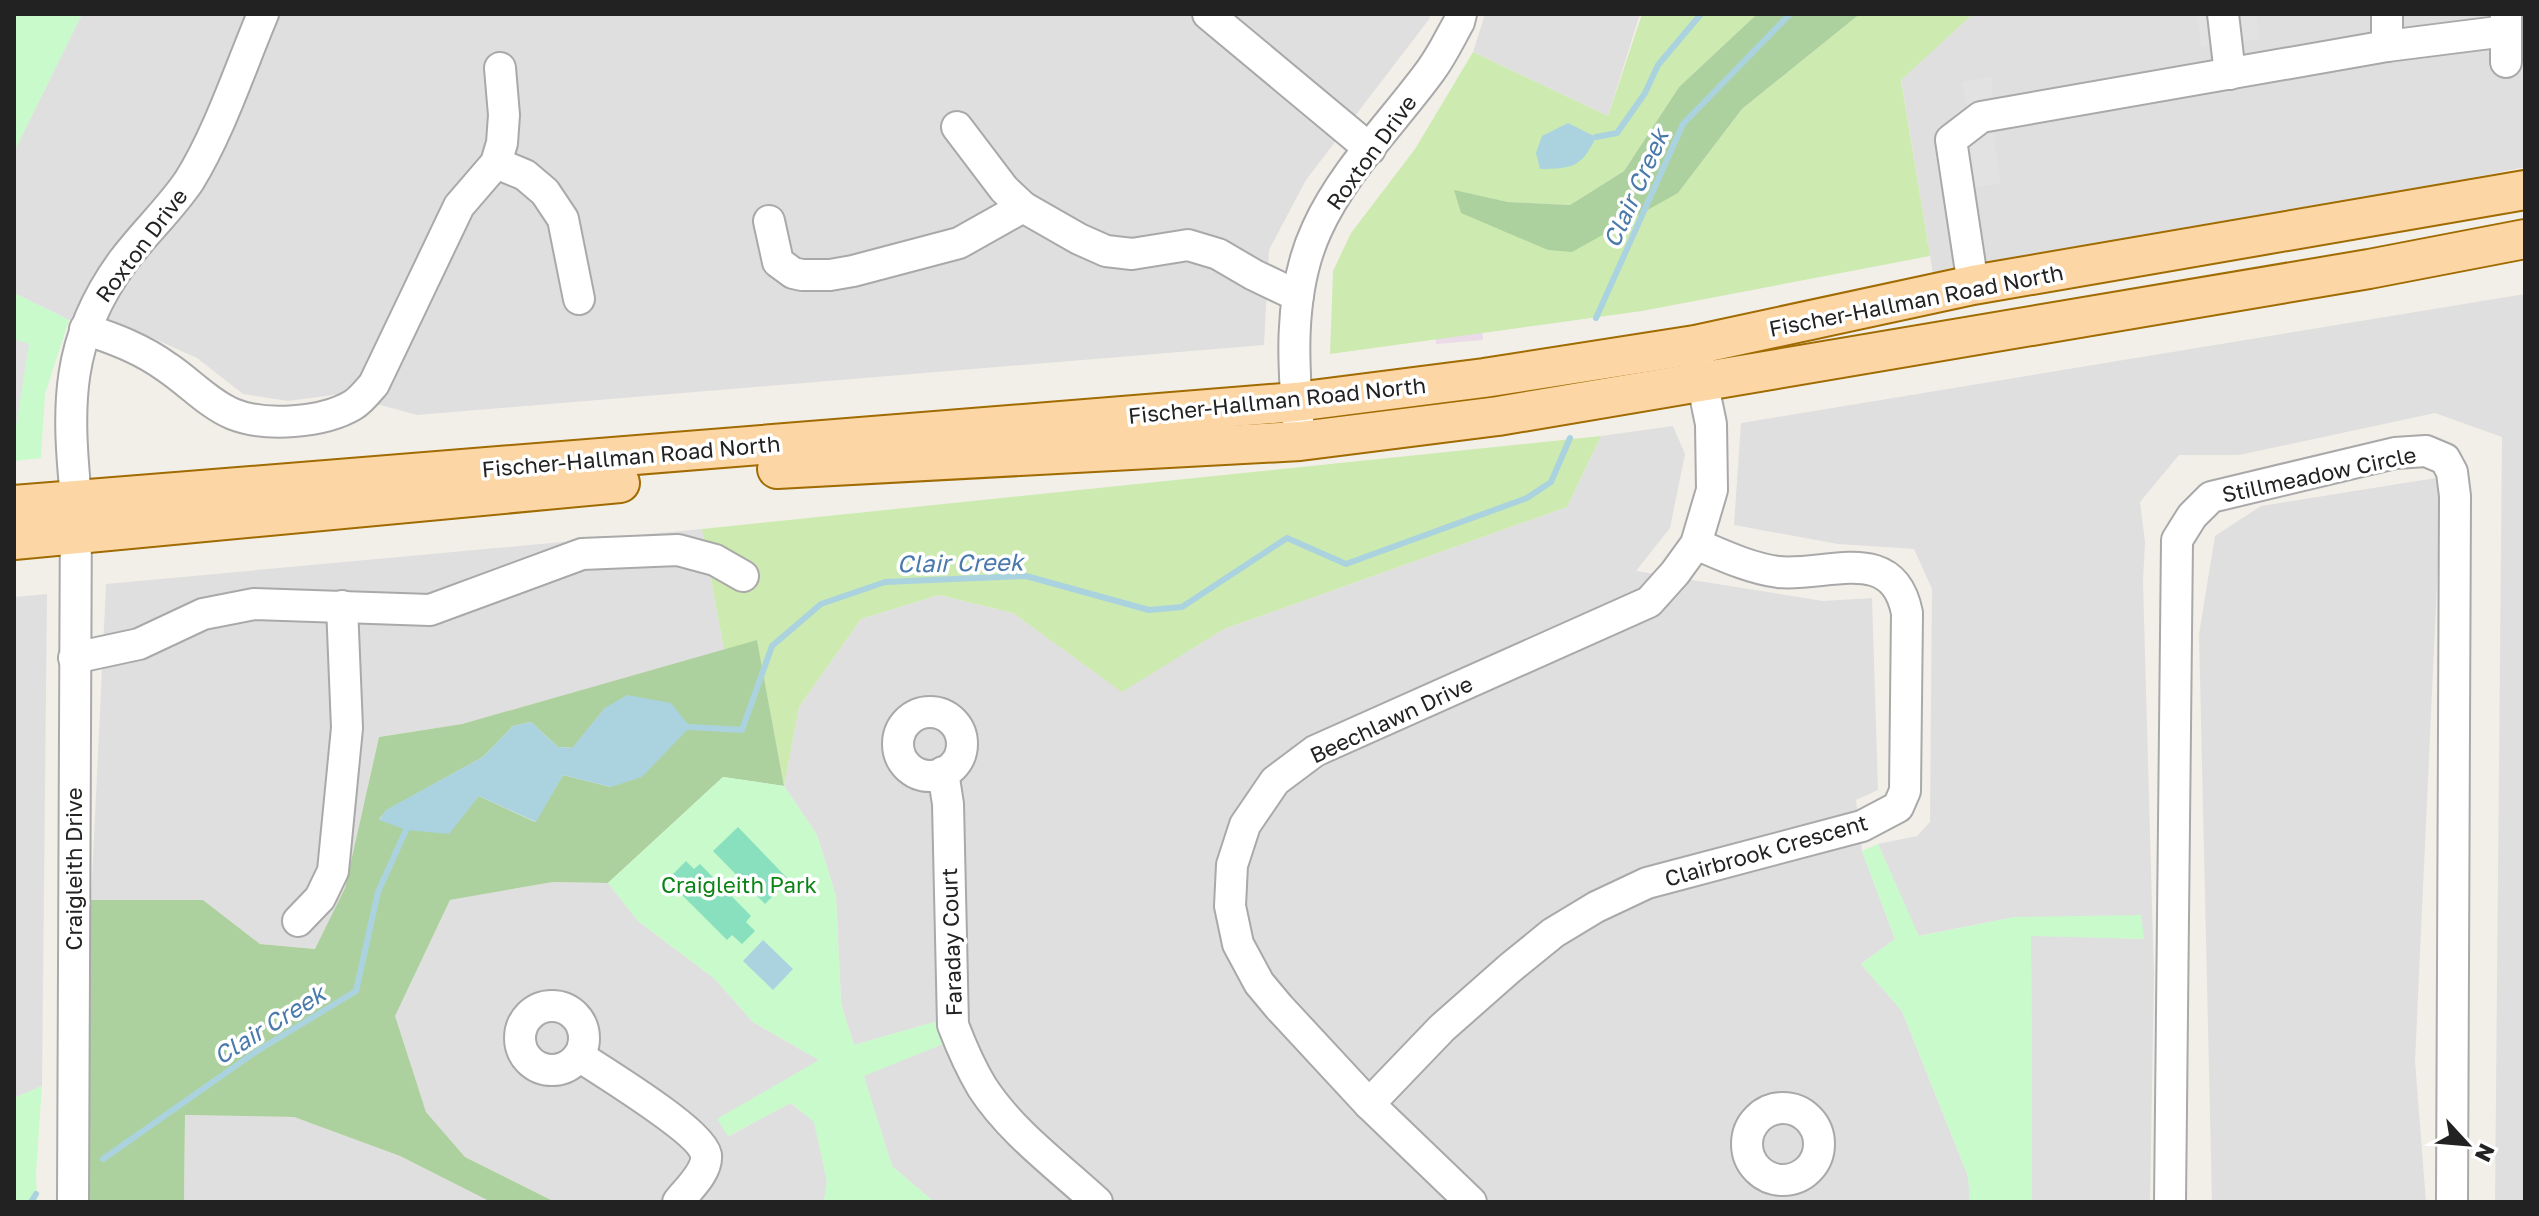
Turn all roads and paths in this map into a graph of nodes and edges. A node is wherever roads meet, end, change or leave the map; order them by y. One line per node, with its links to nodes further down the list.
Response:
1 (263, 14): 23 (street, Roxton Drive)
2 (1208, 14): 12 (street)
3 (1461, 14): 12 (street, Roxton Drive)
4 (2223, 14): 10 (street)
5 (2387, 14): 7 (street)
6 (2506, 22): 7 (street); 8 (street)
7 (2387, 46): 10 (street)
8 (2506, 62)
9 (500, 68): 13 (street)
10 (2230, 74): 20 (street)
11 (957, 127): 15 (street)
12 (1370, 149): 21 (street, Roxton Drive)
13 (496, 163): 22 (street); 23 (street)
14 (2525, 190): 20 (main road, Fischer-Hallman Road North)
15 (1023, 207): 16 (street); 21 (street)
16 (769, 221)
17 (2525, 239): 19 (main road, Fischer-Hallman Road North)
18 (2525, 261): 19 (main road)
19 (2369, 269): 25 (main road, Fischer-Hallman Road North)
20 (1973, 285): 24 (main road, Fischer-Hallman Road North)
21 (1298, 296): 26 (street, Roxton Drive)
22 (579, 299)
23 (85, 329): 29 (street, Roxton Drive)
24 (1695, 345): 25 (street, Beechlawn Drive); 26 (main road, Fischer-Hallman Road North)
25 (1702, 382): 27 (main road, Fischer-Hallman Road North); 31 (street, Beechlawn Drive)
26 (1296, 402): 27 (street, Roxton Drive); 29 (main road, Fischer-Hallman Road North)
27 (1300, 441): 29 (main road, Fischer-Hallman Road North)
28 (14, 505): 29 (main road, Fischer-Hallman Road North)
29 (75, 517): 30 (main road, Fischer-Hallman Road North); 34 (street, Craigleith Drive)
30 (14, 540)
31 (1696, 544): 38 (street, Beechlawn Drive); 38 (street, Clairbrook Crescent)
32 (743, 576): 33 (street)
33 (342, 606): 34 (street); 36 (street)
34 (74, 658): 40 (street, Craigleith Drive)
35 (943, 772): 42 (street, Faraday Court)
36 (298, 921)
37 (579, 1056): 41 (street)
38 (1369, 1104): 39 (street, Beechlawn Drive)
39 (1466, 1201)
40 (73, 1202)
41 (678, 1202)
42 (1097, 1202)
43 (2170, 1202): 44 (street, Stillmeadow Circle)
44 (2452, 1202)

